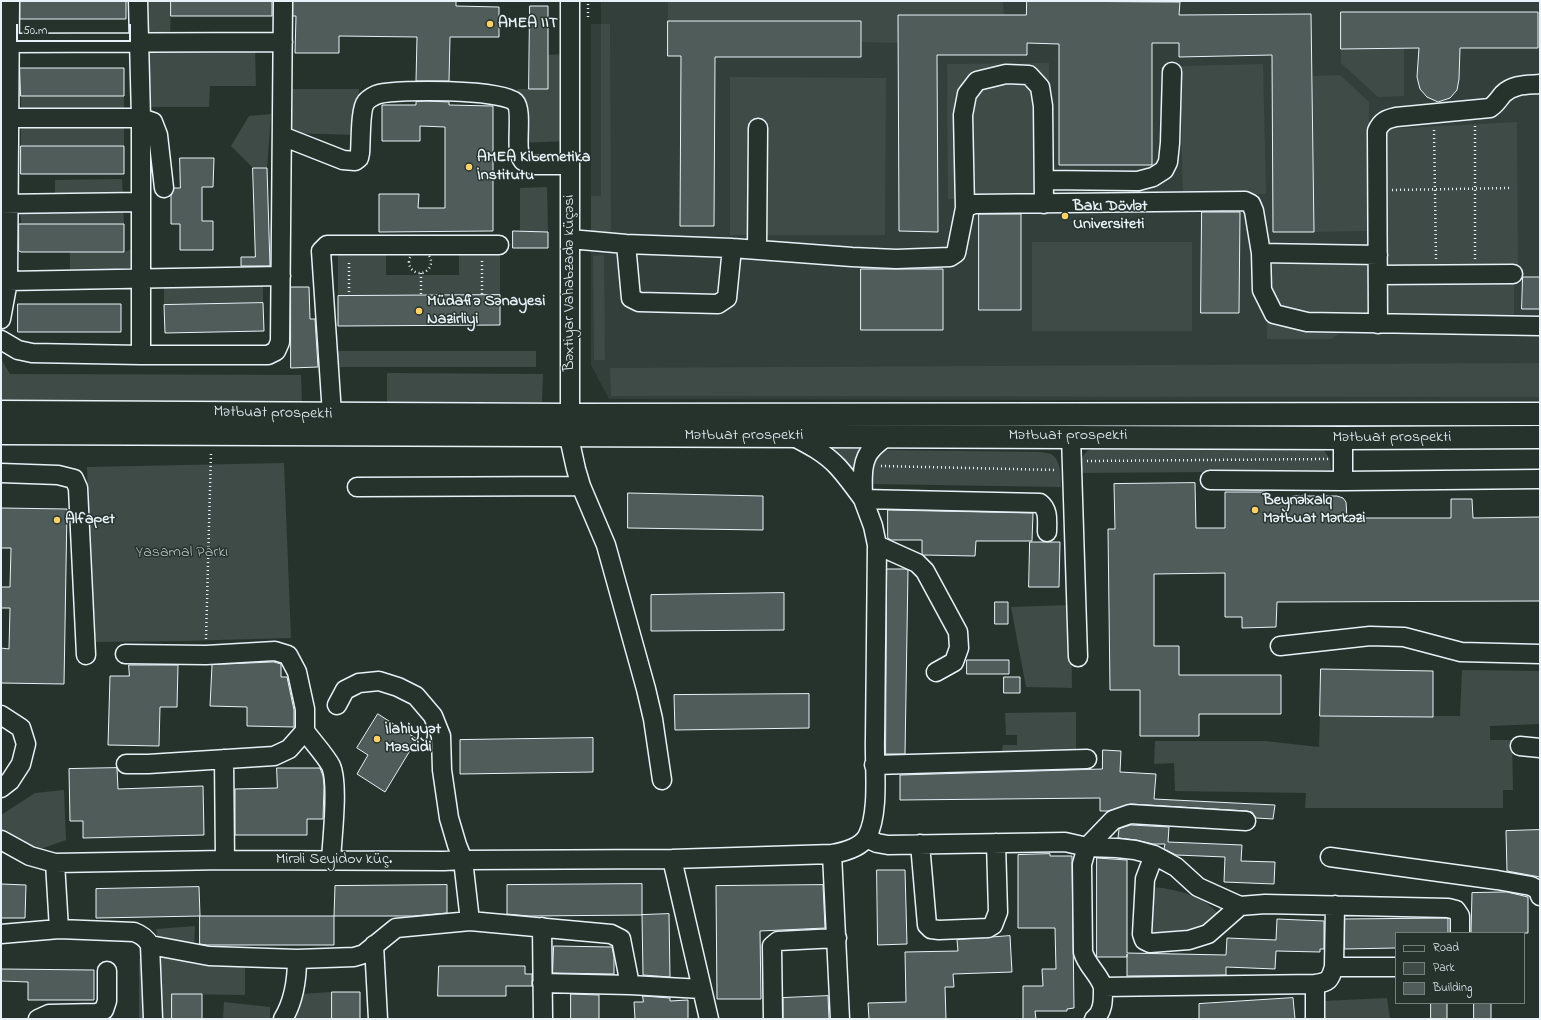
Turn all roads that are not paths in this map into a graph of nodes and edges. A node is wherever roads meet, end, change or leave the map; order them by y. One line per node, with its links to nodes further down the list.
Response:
1 (10, 1): 6 (street)
2 (138, 1): 7 (street)
3 (283, 1): 5 (street)
4 (570, 1): 14 (street, Bəxtiyar Vahabzadə küçəsi)
5 (283, 42): 7 (street); 13 (street)
6 (9, 43): 7 (street); 10 (street)
7 (139, 43): 11 (street)
8 (1172, 72): 15 (street)
9 (1540, 84): 27 (street)
10 (9, 118): 11 (street); 18 (street)
11 (141, 118): 16 (street); 17 (street)
12 (758, 128): 25 (street)
13 (282, 136): 14 (street); 30 (street)
14 (570, 165): 21 (street, Bəxtiyar Vahabzadə küçəsi)
15 (1044, 180): 19 (street); 20 (street)
16 (164, 188)
17 (140, 202): 18 (street); 31 (street)
18 (4, 204): 32 (street)
19 (1044, 204): 20 (street); 26 (street)
20 (964, 208): 25 (street)
21 (570, 239): 22 (street); 41 (street, Bəxtiyar Vahabzadə küçəsi)
22 (626, 244): 24 (street); 24 (street)
23 (499, 246): 39 (street)
24 (732, 248): 25 (street)
25 (757, 250)
26 (1261, 253): 27 (street); 34 (street)
27 (1378, 255): 29 (street)
28 (1513, 274): 29 (street)
29 (1378, 275): 34 (street)
30 (281, 276): 31 (street); 37 (street)
31 (141, 278): 32 (street); 37 (street)
32 (8, 281): 33 (street)
33 (1, 319)
34 (1378, 324): 35 (street)
35 (1540, 326)
36 (1, 340): 37 (street)
37 (141, 356)
38 (1, 412): 39 (main road, Mətbuat prospekti)
39 (332, 414): 42 (main road, Mətbuat prospekti)
40 (1540, 414): 43 (main road, Mətbuat prospekti)
41 (570, 416): 42 (main road); 43 (main road); 54 (street, Bəxtiyar Vahabzadə küçəsi)
42 (545, 425): 44 (main road, Mətbuat prospekti)
43 (596, 425): 45 (main road, Mətbuat prospekti)
44 (1, 433)
45 (792, 436): 46 (main road, Mətbuat prospekti); 56 (street)
46 (887, 436): 47 (main road, Mətbuat prospekti); 56 (street)
47 (1071, 436): 49 (main road, Mətbuat prospekti); 63 (street)
48 (1540, 437): 49 (main road, Mətbuat prospekti)
49 (1343, 438): 53 (street)
50 (1, 473): 62 (street)
51 (1540, 479): 53 (street)
52 (1210, 480): 53 (street)
53 (1343, 481)
54 (581, 486): 55 (street); 74 (street, Bəxtiyar Vahabzadə küçəsi)
55 (358, 487)
56 (863, 499): 57 (street); 58 (street)
57 (1047, 532)
58 (877, 546): 64 (street); 73 (street)
59 (1280, 646): 61 (street)
60 (125, 654): 67 (street)
61 (1540, 654)
62 (86, 655)
63 (1078, 657)
64 (936, 672)
65 (337, 705): 88 (street)
66 (1, 715): 75 (street)
67 (305, 731): 70 (street); 87 (street)
68 (1520, 746): 69 (street)
69 (1540, 748)
70 (224, 759): 72 (street); 86 (street)
71 (1087, 759): 73 (street)
72 (126, 764)
73 (874, 765): 77 (street)
74 (662, 780)
75 (1, 788)
76 (1246, 821): 81 (street)
77 (866, 838): 80 (street); 82 (street, Mirəli Seyidov küç.)
78 (1, 840): 89 (street, Mirəli Seyidov küç.)
79 (996, 843): 80 (street); 80 (street); 81 (street)
80 (920, 844)
81 (1087, 847): 83 (street); 108 (street)
82 (832, 854): 85 (street, Mirəli Seyidov küç.); 98 (street)
83 (1154, 855): 92 (street); 92 (street)
84 (1330, 858): 90 (street)
85 (672, 859): 88 (street, Mirəli Seyidov küç.); 109 (street)
86 (225, 860): 87 (street, Mirəli Seyidov küç.); 89 (street, Mirəli Seyidov küç.)
87 (331, 860): 88 (street, Mirəli Seyidov küç.)
88 (463, 860): 93 (street)
89 (55, 863): 95 (street)
90 (1540, 896)
91 (1335, 905): 92 (street); 96 (street); 102 (street)
92 (1240, 906)
93 (470, 921): 94 (street); 99 (street)
94 (542, 927): 105 (street); 107 (street)
95 (59, 929): 97 (street); 100 (street)
96 (1460, 932)
97 (1, 934)
98 (837, 938): 116 (street); 117 (street)
99 (374, 944): 101 (street); 113 (street)
100 (150, 945): 101 (street); 111 (street)
101 (297, 959): 112 (street)
102 (1334, 967): 103 (street); 106 (street)
103 (1395, 967)
104 (107, 971): 110 (street)
105 (542, 983): 107 (street); 114 (street)
106 (1315, 984): 108 (street); 119 (street)
107 (630, 985): 109 (street)
108 (1103, 987): 118 (street)
109 (702, 988): 115 (street)
110 (38, 1019)
111 (153, 1019)
112 (283, 1019)
113 (378, 1019)
114 (543, 1019)
115 (709, 1019)
116 (773, 1019)
117 (840, 1019)
118 (1094, 1019)
119 (1314, 1019)

